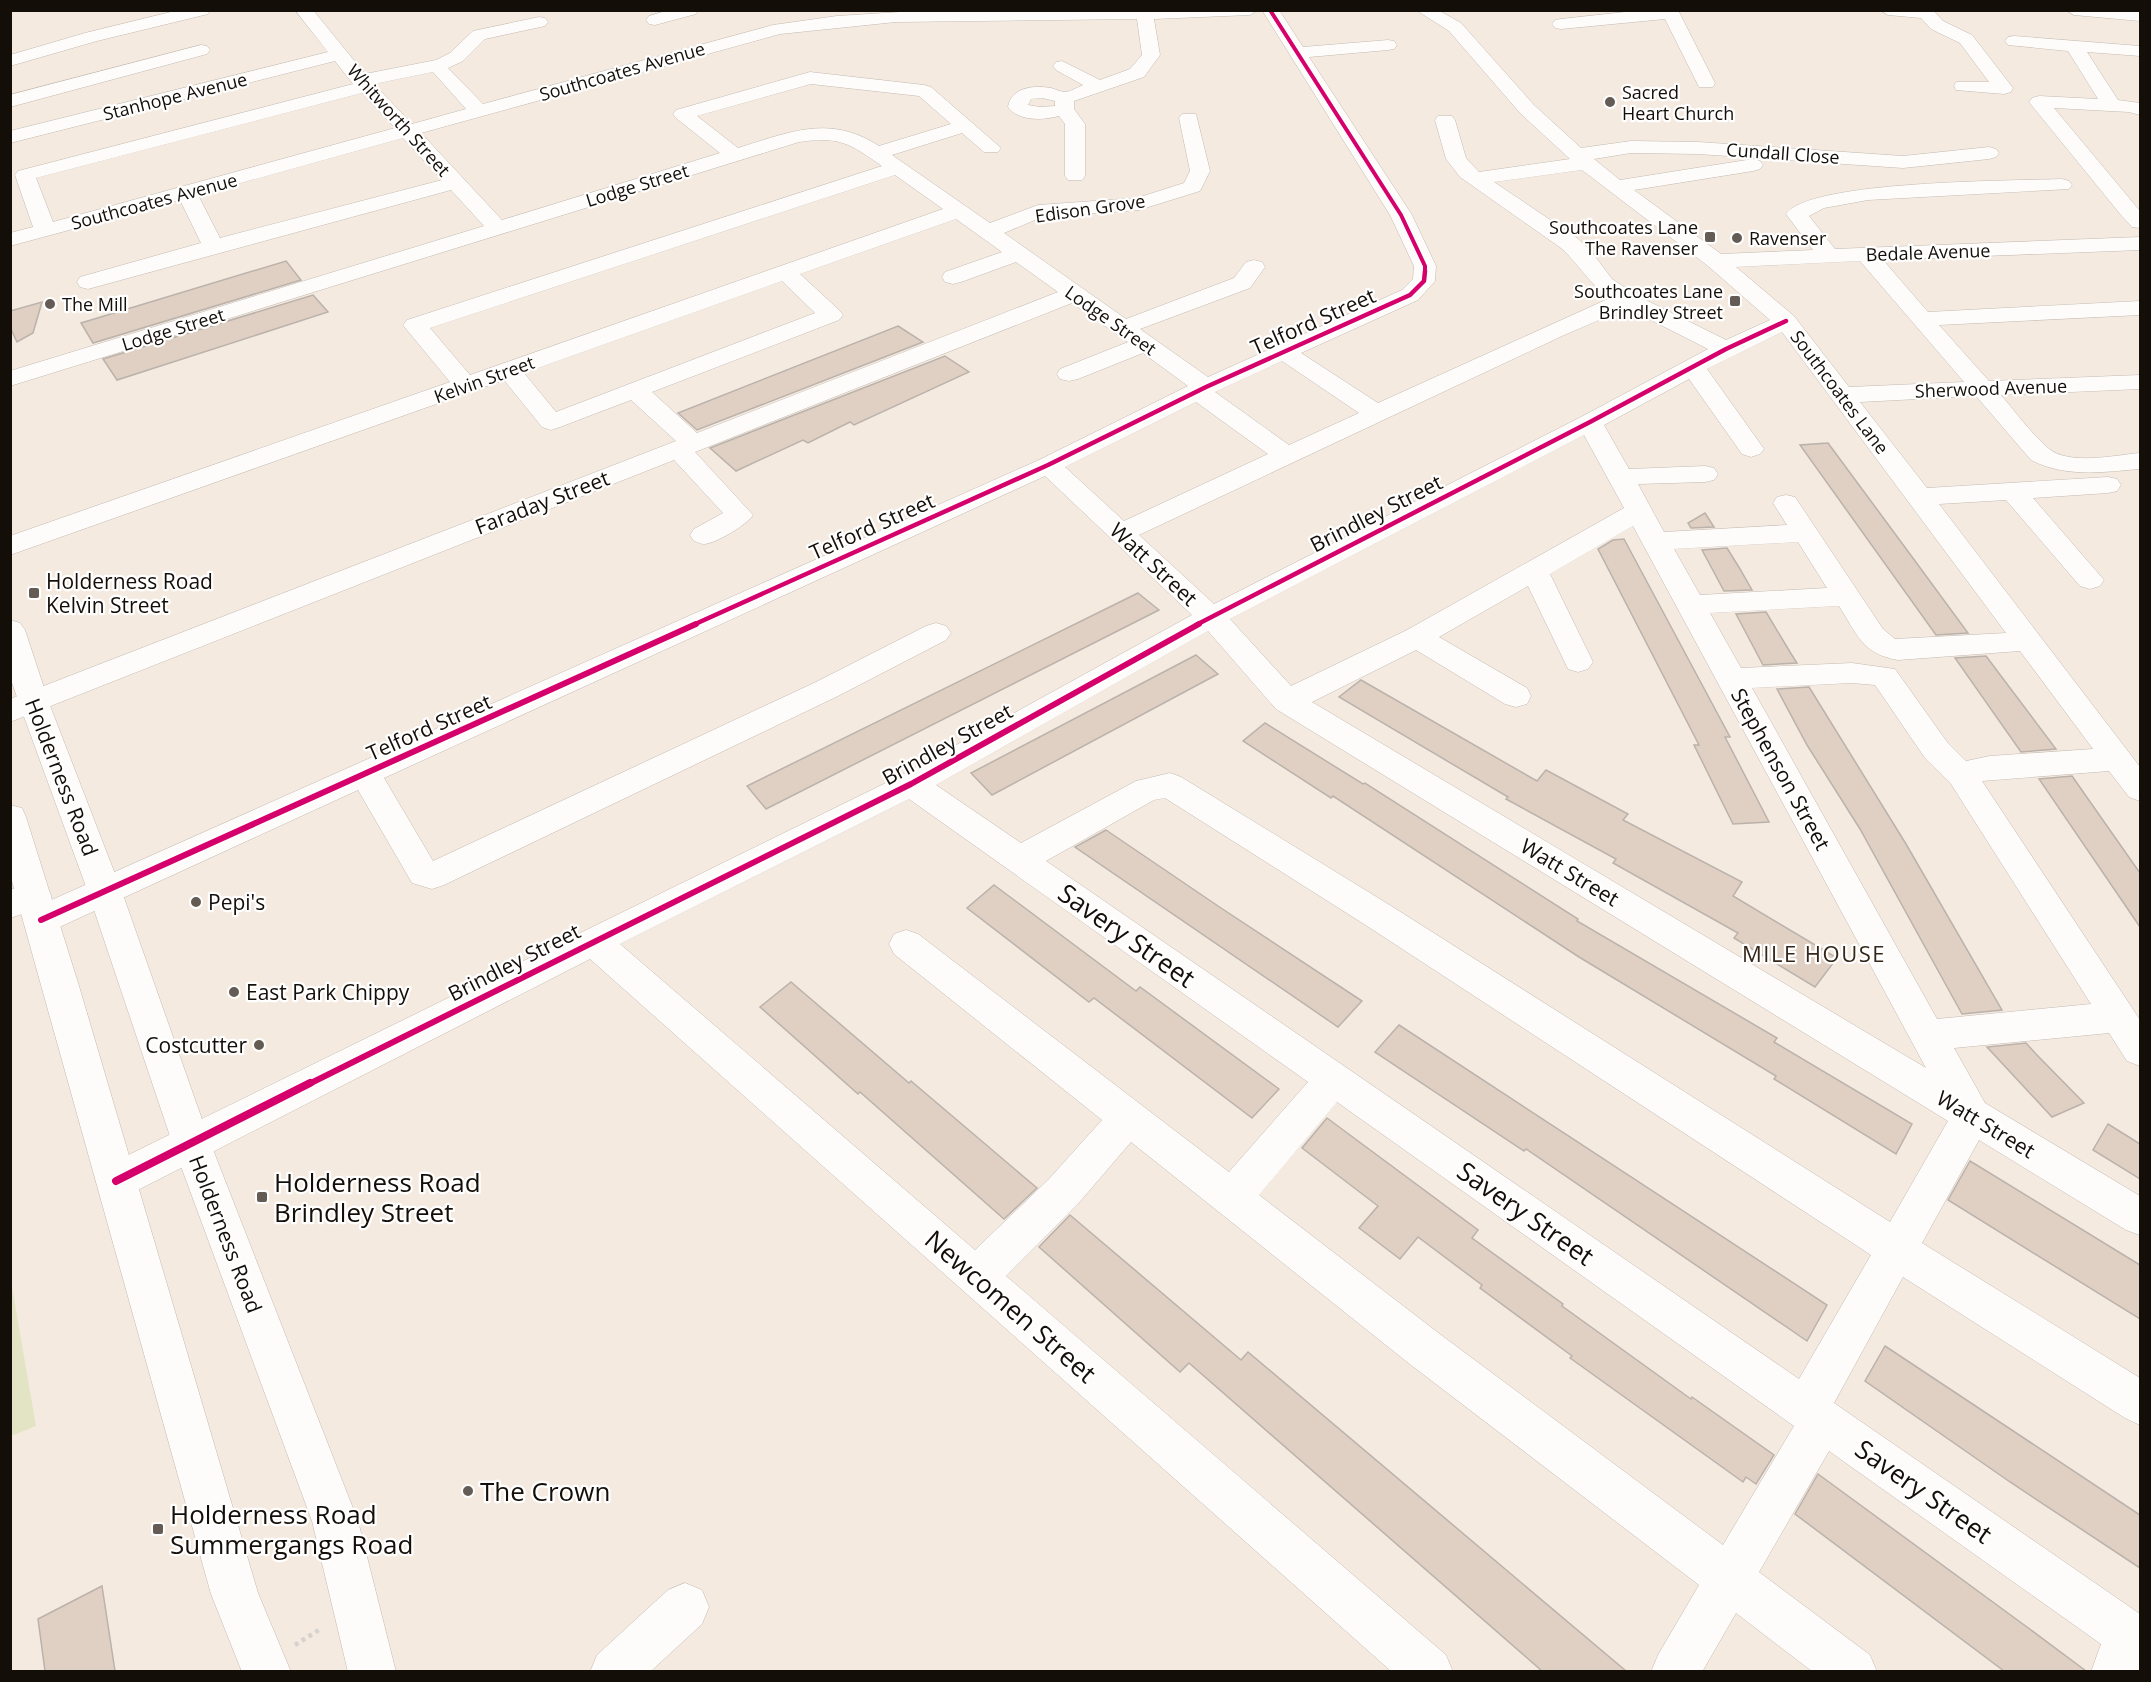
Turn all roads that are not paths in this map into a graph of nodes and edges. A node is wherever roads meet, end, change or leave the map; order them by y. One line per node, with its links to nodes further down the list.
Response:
1 (202, 10): 33 (main road)
2 (303, 10): 32 (main road, Whitworth Street)
3 (690, 10): 19 (main road)
4 (1250, 10): 10 (main road, Southcoates Avenue)
5 (1270, 10): 27 (main road, Telford Street)
6 (1424, 10): 18 (main road, Southcoates Lane)
7 (1888, 10): 12 (main road)
8 (2074, 10): 9 (main road)
9 (2082, 11): 17 (main road)
10 (1208, 12): 14 (main road, Southcoates Avenue)
11 (1670, 12): 21 (main road); 37 (main road)
12 (1924, 12): 28 (main road)
13 (1043, 13): 14 (main road, Southcoates Avenue); 15 (main road, Southcoates Avenue)
14 (1136, 13): 38 (main road)
15 (852, 15): 22 (main road, Southcoates Avenue)
16 (760, 16): 22 (main road)
17 (2140, 16)
18 (1452, 19): 53 (main road, Southcoates Lane)
19 (655, 20)
20 (539, 22): 36 (main road)
21 (1561, 24)
22 (779, 29): 43 (main road, Southcoates Avenue)
23 (1360, 31): 27 (main road)
24 (2014, 41): 26 (main road)
25 (1388, 45): 27 (main road)
26 (2074, 46): 30 (main road); 41 (main road)
27 (1294, 48): 86 (main road, Telford Street)
28 (1974, 49): 31 (main road); 39 (main road)
29 (201, 50): 40 (main road)
30 (2140, 51)
31 (2055, 53)
32 (340, 54): 36 (main road, Whitworth Street); 48 (main road, Stanhope Avenue)
33 (10, 61)
34 (1062, 66): 38 (main road)
35 (442, 72): 43 (main road)
36 (364, 83): 47 (main road, Whitworth Street); 65 (main road)
37 (1706, 83)
38 (1098, 86): 56 (main road)
39 (1963, 86)
40 (10, 101)
41 (2112, 105): 42 (main road); 63 (main road)
42 (2140, 110)
43 (479, 112): 47 (main road, Southcoates Avenue)
44 (1189, 118): 66 (main road, Edison Grove)
45 (1445, 120): 57 (main road)
46 (965, 126): 49 (main road); 50 (main road); 52 (main road)
47 (410, 132): 58 (main road, Whitworth Street); 61 (main road, Southcoates Avenue)
48 (10, 137)
49 (991, 148)
50 (877, 153): 52 (main road, Lodge Street); 55 (main road, Lodge Street)
51 (1989, 153): 53 (main road, Cundall Close)
52 (735, 155): 64 (main road, Lodge Street)
53 (1581, 159): 57 (main road, Cundall Close); 60 (main road, Southcoates Lane)
54 (1812, 166): 60 (main road)
55 (896, 168): 62 (main road, Lodge Street); 92 (main road)
56 (1075, 177)
57 (1475, 179): 79 (main road)
58 (456, 182): 64 (main road, Whitworth Street); 69 (main road)
59 (2062, 185): 72 (main road)
60 (1616, 187): 73 (main road, Southcoates Lane)
61 (186, 192): 65 (main road, Southcoates Avenue); 69 (main road)
62 (958, 211): 66 (main road, Lodge Street); 75 (main road, Kelvin Street)
63 (2140, 222)
64 (498, 228): 90 (main road, Lodge Street)
65 (45, 230): 67 (main road, Southcoates Avenue)
66 (988, 232): 70 (main road, Lodge Street)
67 (10, 240)
68 (2140, 243): 71 (main road, Bedale Avenue)
69 (214, 246): 77 (main road)
70 (1018, 254): 76 (main road); 78 (main road, Lodge Street)
71 (1866, 255): 72 (main road, Bedale Avenue); 81 (main road)
72 (1829, 256): 73 (main road, Bedale Avenue)
73 (1716, 261): 82 (main road, Southcoates Lane)
74 (1254, 267): 83 (main road)
75 (785, 272): 88 (main road, Kelvin Street); 95 (main road)
76 (953, 278)
77 (88, 282)
78 (1074, 294): 83 (main road, Lodge Street); 99 (main road, Faraday Street)
79 (1630, 301): 85 (main road); 97 (main road)
80 (2140, 308): 81 (main road)
81 (1922, 319): 93 (main road)
82 (1786, 321): 85 (main road, Brindley Street); 96 (main road, Southcoates Lane)
83 (1123, 328): 84 (main road, Lodge Street)
84 (1145, 344): 89 (main road); 94 (main road, Lodge Street)
85 (1726, 349): 87 (main road, Brindley Street)
86 (1284, 352): 94 (main road, Telford Street); 97 (main road)
87 (1693, 367): 98 (main road, Brindley Street); 100 (main road)
88 (509, 370): 92 (main road, Kelvin Street); 95 (main road)
89 (1069, 374)
90 (10, 379)
91 (2140, 382): 93 (main road, Sherwood Avenue)
92 (466, 385): 115 (main road, Kelvin Street)
93 (1984, 388): 96 (main road, Sherwood Avenue); 102 (main road)
94 (1202, 389): 101 (main road, Lodge Street); 103 (main road, Telford Street)
95 (635, 390): 99 (main road)
96 (1841, 395): 108 (main road, Southcoates Lane)
97 (1376, 413): 101 (main road)
98 (1590, 422): 105 (main road, Stephenson Street); 120 (main road, Brindley Street)
99 (686, 446): 113 (main road); 129 (main road, Faraday Street)
100 (1751, 449)
101 (1286, 455): 111 (main road)
102 (2140, 461)
103 (1048, 465): 111 (main road, Watt Street); 131 (main road, Telford Street)
104 (1705, 474): 105 (main road)
105 (1621, 477): 110 (main road, Stephenson Street)
106 (2140, 483): 107 (main road)
107 (2013, 491): 108 (main road); 117 (main road)
108 (1918, 497): 124 (main road, Southcoates Lane)
109 (1786, 503): 112 (main road)
110 (1639, 511): 114 (main road, Stephenson Street); 116 (main road)
111 (1121, 533): 120 (main road, Watt Street)
112 (1805, 533): 114 (main road); 118 (main road)
113 (704, 535)
114 (1656, 541): 119 (main road, Stephenson Street)
115 (10, 546)
116 (1535, 572): 123 (main road); 125 (main road)
117 (2090, 580)
118 (1847, 596): 119 (main road); 124 (main road)
119 (1691, 605): 126 (main road, Stephenson Street)
120 (1211, 616): 128 (main road, Watt Street); 133 (main road, Brindley Street)
121 (10, 630): 129 (main road, Holderness Road)
122 (936, 633): 131 (main road)
123 (1417, 637): 127 (main road); 128 (main road)
124 (2028, 641): 130 (main road, Southcoates Lane)
125 (1578, 662)
126 (1732, 679): 132 (main road); 142 (main road, Stephenson Street)
127 (1516, 696)
128 (1287, 701): 145 (main road, Watt Street)
129 (22, 707): 138 (main road, Holderness Road)
130 (2118, 759): 132 (main road); 134 (main road, Southcoates Lane)
131 (366, 774): 138 (main road, Telford Street)
132 (1962, 776): 141 (main road)
133 (911, 784): 136 (main road, Savery Street); 139 (main road, Brindley Street)
134 (2140, 789)
135 (10, 817): 137 (main road)
136 (1019, 860): 144 (main road, Savery Street); 151 (main road)
137 (24, 889): 138 (main road, Telford Street); 148 (main road)
138 (105, 891): 147 (main road, Holderness Road)
139 (593, 941): 147 (main road, Brindley Street); 152 (main road, Newcomen Street)
140 (906, 944): 146 (main road)
141 (2118, 1017): 142 (main road); 143 (main road)
142 (1928, 1035): 145 (main road, Stephenson Street)
143 (2140, 1050)
144 (1334, 1079): 149 (main road); 154 (main road, Savery Street)
145 (1972, 1116): 150 (main road, Watt Street); 151 (main road)
146 (1129, 1117): 149 (main road); 152 (main road)
147 (191, 1142): 148 (main road, Brindley Street); 159 (main road, Holderness Road)
148 (116, 1180): 158 (main road)
149 (1232, 1198): 155 (main road)
150 (2140, 1217)
151 (1896, 1249): 153 (main road); 154 (main road)
152 (976, 1276): 161 (main road, Newcomen Street)
153 (2140, 1403)
154 (1814, 1414): 155 (main road); 157 (main road, Savery Street)
155 (1730, 1577): 162 (main road); 163 (main road)
156 (685, 1607): 160 (main road)
157 (2128, 1649)
158 (266, 1668)
159 (372, 1671)
160 (614, 1671)
161 (1429, 1671)
162 (1675, 1671)
163 (1853, 1671)

